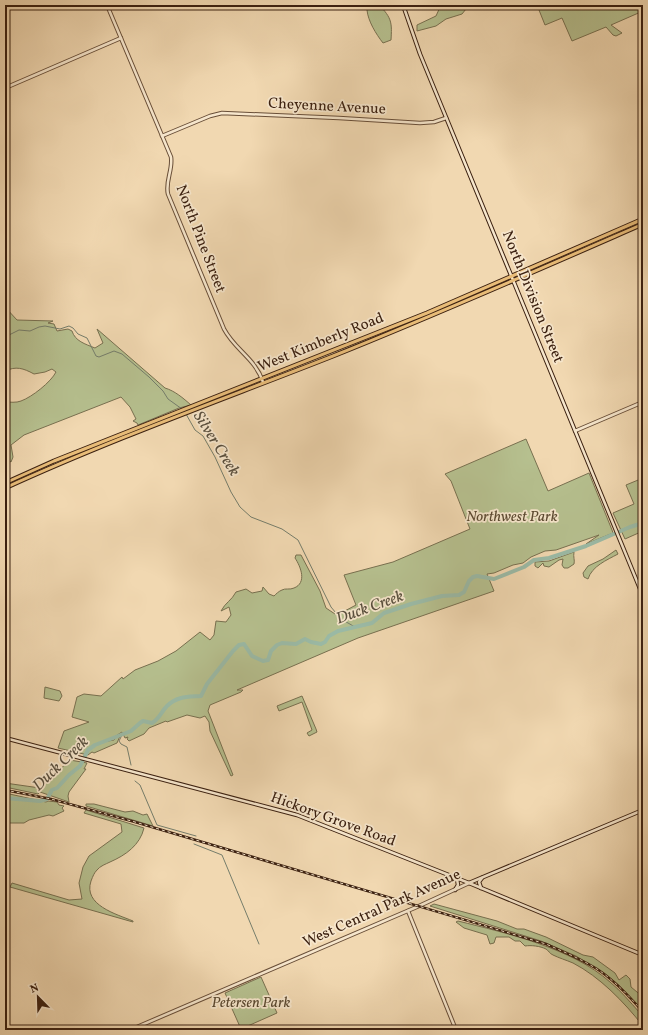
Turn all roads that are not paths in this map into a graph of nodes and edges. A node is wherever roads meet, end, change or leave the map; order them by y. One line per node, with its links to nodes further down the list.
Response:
1 (108, 5): 3 (main road, North Pine Street)
2 (403, 5): 5 (main road, North Division Street)
3 (121, 38): 4 (main road); 6 (main road, North Pine Street)
4 (5, 88)
5 (446, 118): 6 (main road, Cheyenne Avenue); 9 (main road, North Division Street)
6 (162, 136): 11 (main road, North Pine Street)
7 (643, 219): 9 (main road, West Kimberly Road)
8 (643, 224): 10 (main road, West Kimberly Road)
9 (512, 276): 10 (main road, North Division Street); 11 (main road, West Kimberly Road)
10 (513, 280): 11 (main road, West Kimberly Road); 14 (main road, North Division Street)
11 (263, 380): 13 (main road, West Kimberly Road); 13 (main road, West Kimberly Road)
12 (643, 402): 14 (main road)
13 (180, 414): 15 (main road, West Kimberly Road); 16 (main road, West Kimberly Road)
14 (575, 430): 17 (main road, North Division Street)
15 (5, 483)
16 (5, 488)
17 (643, 596)
18 (5, 738): 20 (main road, Hickory Grove Road)
19 (643, 810): 21 (main road, West Central Park Avenue)
20 (456, 878): 22 (main road, Hickory Grove Road); 24 (main road)
21 (482, 878): 22 (main road, West Central Park Avenue); 23 (main road)
22 (469, 883): 23 (main road, Hickory Grove Road); 24 (main road, West Central Park Avenue)
23 (482, 888): 26 (main road, Hickory Grove Road)
24 (455, 890): 25 (main road, West Central Park Avenue)
25 (408, 911): 27 (main road, West Central Park Avenue); 28 (main road)
26 (643, 955)
27 (130, 1030)
28 (456, 1030)

